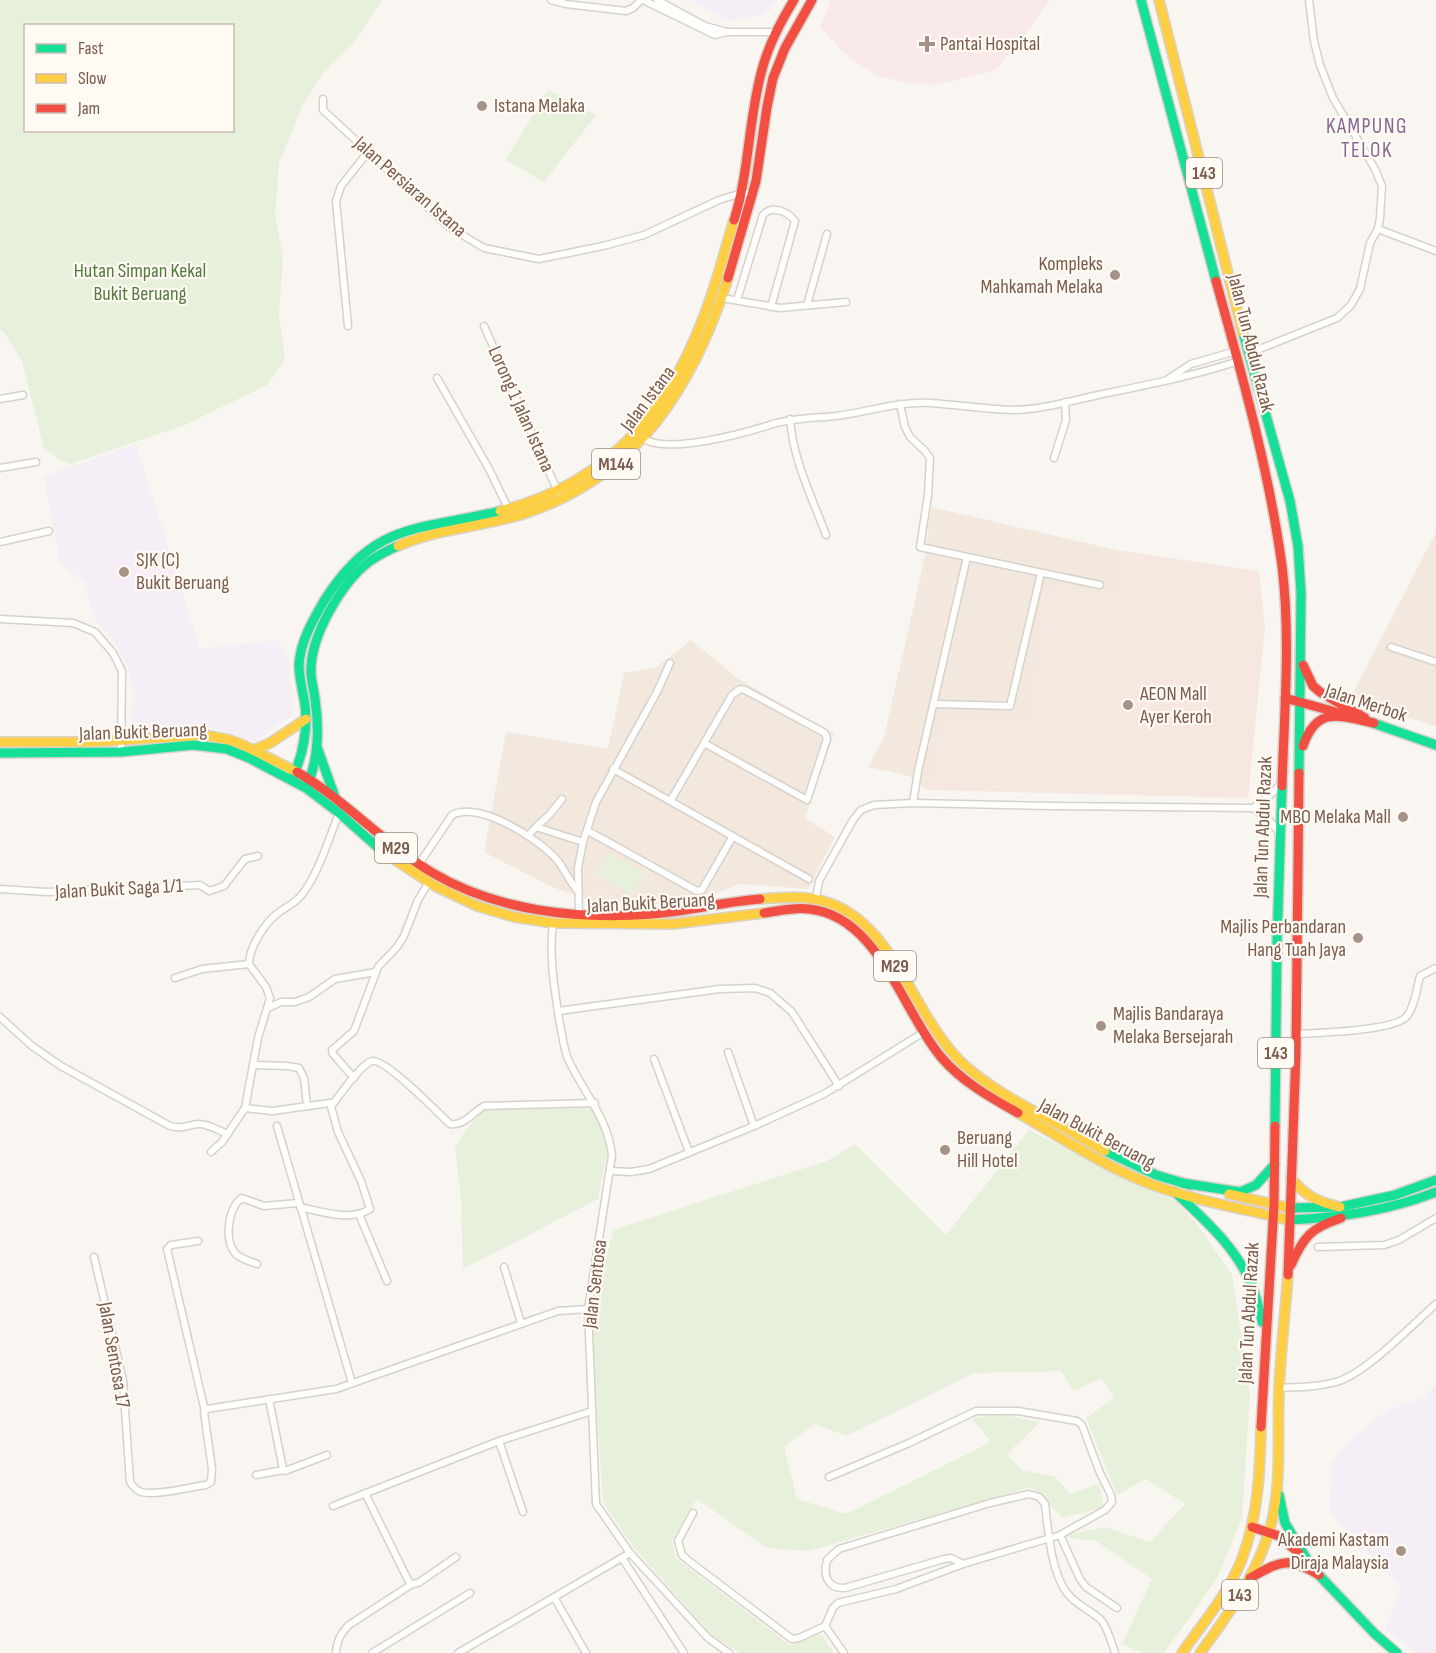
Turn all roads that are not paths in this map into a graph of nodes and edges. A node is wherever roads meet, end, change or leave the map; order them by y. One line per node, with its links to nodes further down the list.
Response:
1 (551, 0): 10 (street)
2 (642, 0): 10 (street); 11 (street)
3 (657, 0): 11 (street)
4 (794, 0): 12 (main road, Jalan Istana / M144)
5 (806, 0): 12 (main road)
6 (812, 0): 14 (main road, Jalan Istana / M144)
7 (1141, 0): 29 (main road, Jalan Tun Abdul Razak / 143)
8 (1159, 0): 28 (main road, Jalan Tun Abdul Razak / 143)
9 (1309, 0): 18 (street)
10 (566, 2)
11 (727, 32): 12 (street)
12 (774, 32): 14 (main road); 16 (main road, Jalan Istana / M144)
13 (323, 99): 15 (street, Jalan Persiaran Istana)
14 (769, 101): 17 (main road, Jalan Istana / M144)
15 (368, 152): 16 (street, Jalan Persiaran Istana); 26 (street)
16 (742, 193): 17 (street, Jalan Persiaran Istana); 37 (main road, Jalan Istana / M144)
17 (754, 193): 21 (main road, Jalan Istana / M144)
18 (1378, 229): 20 (street); 28 (street)
19 (827, 234): 24 (street)
20 (1436, 251)
21 (722, 298): 22 (street); 37 (main road, Jalan Istana / M144)
22 (737, 300): 25 (street); 25 (street)
23 (846, 302): 24 (street)
24 (807, 305): 25 (street)
25 (771, 307)
26 (348, 326)
27 (484, 326): 41 (street, Lorong 1 Jalan Istana)
28 (1251, 351): 29 (street); 29 (street); 51 (main road, Jalan Tun Abdul Razak / 143)
29 (1236, 356): 31 (street); 31 (street); 54 (main road, Jalan Tun Abdul Razak / 143)
30 (437, 378): 42 (street)
31 (1165, 381): 34 (street)
32 (23, 395): 33 (street)
33 (0, 399)
34 (1065, 402): 35 (street); 38 (street)
35 (900, 404): 36 (street); 46 (street)
36 (790, 419): 37 (street); 44 (street)
37 (640, 436): 41 (main road, Jalan Istana / M144); 63 (main road, Jalan Istana / M144)
38 (1054, 458)
39 (36, 462): 40 (street)
40 (0, 468)
41 (558, 492): 42 (main road, Jalan Istana / M144)
42 (508, 508): 57 (main road, Jalan Istana / M144)
43 (50, 531): 45 (street)
44 (826, 535)
45 (0, 542)
46 (967, 557): 47 (street); 56 (street)
47 (1041, 573): 48 (street); 56 (street)
48 (1100, 585)
49 (0, 619): 59 (street)
50 (1390, 646): 52 (street)
51 (1301, 661): 55 (main road, Jalan Tun Abdul Razak / 143); 58 (main road)
52 (1436, 662)
53 (670, 663): 68 (street)
54 (1285, 698): 55 (main road, Jalan Merbok); 70 (main road, Jalan Tun Abdul Razak / 143)
55 (1300, 702): 58 (main road, Jalan Merbok); 67 (main road, Jalan Tun Abdul Razak / 143)
56 (935, 704): 75 (street)
57 (306, 719): 64 (main road); 69 (main road, Jalan Istana / M144)
58 (1374, 723): 62 (main road, Jalan Merbok); 67 (main road)
59 (121, 741): 60 (main road, Jalan Bukit Beruang / M29); 64 (main road, Jalan Bukit Beruang / M29); 65 (street)
60 (0, 742)
61 (704, 743): 61 (street); 74 (street)
62 (1436, 745)
63 (317, 747): 71 (main road, Jalan Istana / M144); 72 (main road)
64 (253, 750): 69 (main road, Jalan Bukit Beruang / M29)
65 (121, 752): 66 (main road, Jalan Bukit Beruang / M29); 69 (main road, Jalan Bukit Beruang / M29)
66 (0, 753)
67 (1299, 765): 101 (main road, Jalan Tun Abdul Razak / 143)
68 (613, 769): 74 (street); 79 (street)
69 (294, 776): 71 (main road, Jalan Bukit Beruang / M29)
70 (1281, 783): 76 (street); 80 (main road, Jalan Tun Abdul Razak / 143)
71 (308, 784): 72 (main road, Jalan Bukit Beruang / M29); 77 (main road, Jalan Bukit Beruang / M29)
72 (335, 798): 85 (main road, Jalan Bukit Beruang / M29)
73 (562, 799): 78 (street)
74 (671, 800): 82 (street)
75 (913, 803): 76 (street); 90 (street)
76 (1253, 807): 80 (street)
77 (339, 813): 87 (main road, Jalan Bukit Beruang / M29); 93 (street)
78 (536, 827): 81 (street); 83 (street)
79 (588, 831): 82 (street); 83 (street)
80 (1280, 834): 116 (main road, Jalan Tun Abdul Razak / 143)
81 (528, 836): 85 (street); 89 (street)
82 (733, 836): 86 (street)
83 (583, 842): 89 (street)
84 (258, 856): 88 (street, Jalan Bukit Saga 1/1)
85 (418, 864): 91 (main road, Jalan Bukit Beruang / M29)
86 (809, 879)
87 (429, 882): 91 (main road, Jalan Bukit Beruang / M29); 95 (street)
88 (0, 889)
89 (578, 891): 92 (street)
90 (816, 898): 92 (main road, Jalan Bukit Beruang / M29); 120 (main road, Jalan Bukit Beruang / M29)
91 (554, 918): 92 (main road, Jalan Bukit Beruang / M29); 98 (street, Jalan Sentosa)
92 (579, 919): 100 (main road, Jalan Bukit Beruang / M29)
93 (249, 964): 96 (street); 97 (street)
94 (1436, 968): 101 (street)
95 (376, 972): 97 (street); 105 (street)
96 (175, 978)
97 (268, 1008): 104 (street)
98 (558, 1011): 106 (street); 107 (street, Jalan Sentosa)
99 (0, 1017): 113 (street)
100 (924, 1032): 106 (street); 121 (main road, Jalan Bukit Beruang / M29)
101 (1296, 1034): 118 (main road, Jalan Tun Abdul Razak / 143)
102 (728, 1052): 112 (street)
103 (654, 1059): 115 (street)
104 (253, 1065): 109 (street); 110 (street)
105 (354, 1078): 107 (street); 108 (street)
106 (839, 1086): 112 (street)
107 (594, 1103): 117 (street, Jalan Sentosa)
108 (332, 1105): 109 (street); 127 (street)
109 (307, 1106): 110 (street)
110 (245, 1108): 113 (street)
111 (277, 1126): 123 (street)
112 (754, 1126): 115 (street)
113 (228, 1134): 114 (street)
114 (211, 1152)
115 (689, 1152): 117 (street)
116 (1275, 1164): 120 (main road); 124 (main road, Jalan Tun Abdul Razak / 143)
117 (611, 1171): 140 (street, Jalan Sentosa)
118 (1291, 1178): 125 (main road, Jalan Tun Abdul Razak / 143); 126 (main road)
119 (1436, 1180): 126 (main road, Jalan Bukit Beruang)
120 (1182, 1183): 124 (main road, Jalan Bukit Beruang / M29)
121 (1175, 1192): 128 (main road, Jalan Bukit Beruang / M29); 142 (main road)
122 (1436, 1192): 129 (main road)
123 (299, 1205): 127 (street); 135 (street); 143 (street)
124 (1274, 1205): 125 (main road, Jalan Bukit Beruang); 128 (main road, Jalan Tun Abdul Razak / 143)
125 (1290, 1208): 126 (main road, Jalan Bukit Beruang); 131 (main road, Jalan Tun Abdul Razak / 143)
126 (1340, 1208)
127 (359, 1214): 138 (street)
128 (1273, 1218): 131 (main road, Jalan Bukit Beruang); 142 (main road, Jalan Tun Abdul Razak / 143)
129 (1341, 1218): 131 (main road, Jalan Bukit Beruang); 137 (main road)
130 (1436, 1218): 133 (street)
131 (1289, 1221): 137 (main road, Jalan Tun Abdul Razak / 143)
132 (198, 1241): 146 (street)
133 (1318, 1247)
134 (94, 1257): 146 (street, Jalan Sentosa 17)
135 (257, 1264)
136 (504, 1267): 141 (street)
137 (1288, 1273): 144 (main road, Jalan Tun Abdul Razak / 143)
138 (387, 1281)
139 (1436, 1304): 144 (street)
140 (588, 1308): 141 (street); 147 (street, Jalan Sentosa)
141 (521, 1323): 143 (street)
142 (1264, 1338): 158 (main road, Jalan Tun Abdul Razak / 143)
143 (352, 1383): 145 (street)
144 (1279, 1388): 153 (main road, Jalan Tun Abdul Razak / 143)
145 (268, 1399): 146 (street); 150 (street)
146 (205, 1410)
147 (592, 1411): 148 (street); 162 (street, Jalan Sentosa)
148 (499, 1441): 154 (street); 156 (street)
149 (327, 1455): 150 (street)
150 (284, 1470): 151 (street)
151 (256, 1474)
152 (829, 1477): 160 (street)
153 (1277, 1482): 159 (main road, Jalan Tun Abdul Razak / 143); 166 (main road)
154 (364, 1493): 155 (street); 169 (street)
155 (333, 1506)
156 (523, 1512)
157 (693, 1513): 173 (street)
158 (1252, 1527): 159 (main road); 182 (main road, Jalan Tun Abdul Razak / 143)
159 (1269, 1532): 166 (main road); 168 (main road, Jalan Tun Abdul Razak / 143)
160 (1060, 1535): 161 (street); 172 (street)
161 (1048, 1538): 165 (street); 165 (street); 181 (street)
162 (630, 1553): 164 (street); 179 (street, Jalan Sentosa)
163 (456, 1557): 169 (street)
164 (622, 1558): 171 (street); 178 (street)
165 (963, 1564): 173 (street)
166 (1310, 1564): 167 (main road)
167 (1319, 1575): 168 (main road); 184 (main road)
168 (1250, 1578): 183 (main road, Jalan Tun Abdul Razak / 143)
169 (412, 1584): 174 (street)
170 (471, 1593): 175 (street)
171 (554, 1597): 176 (street); 177 (street)
172 (1117, 1608)
173 (825, 1626): 180 (street)
174 (336, 1653)
175 (372, 1653)
176 (458, 1653)
177 (586, 1653)
178 (684, 1653)
179 (729, 1653)
180 (844, 1653)
181 (1115, 1653)
182 (1182, 1653)
183 (1200, 1653)
184 (1397, 1653)

